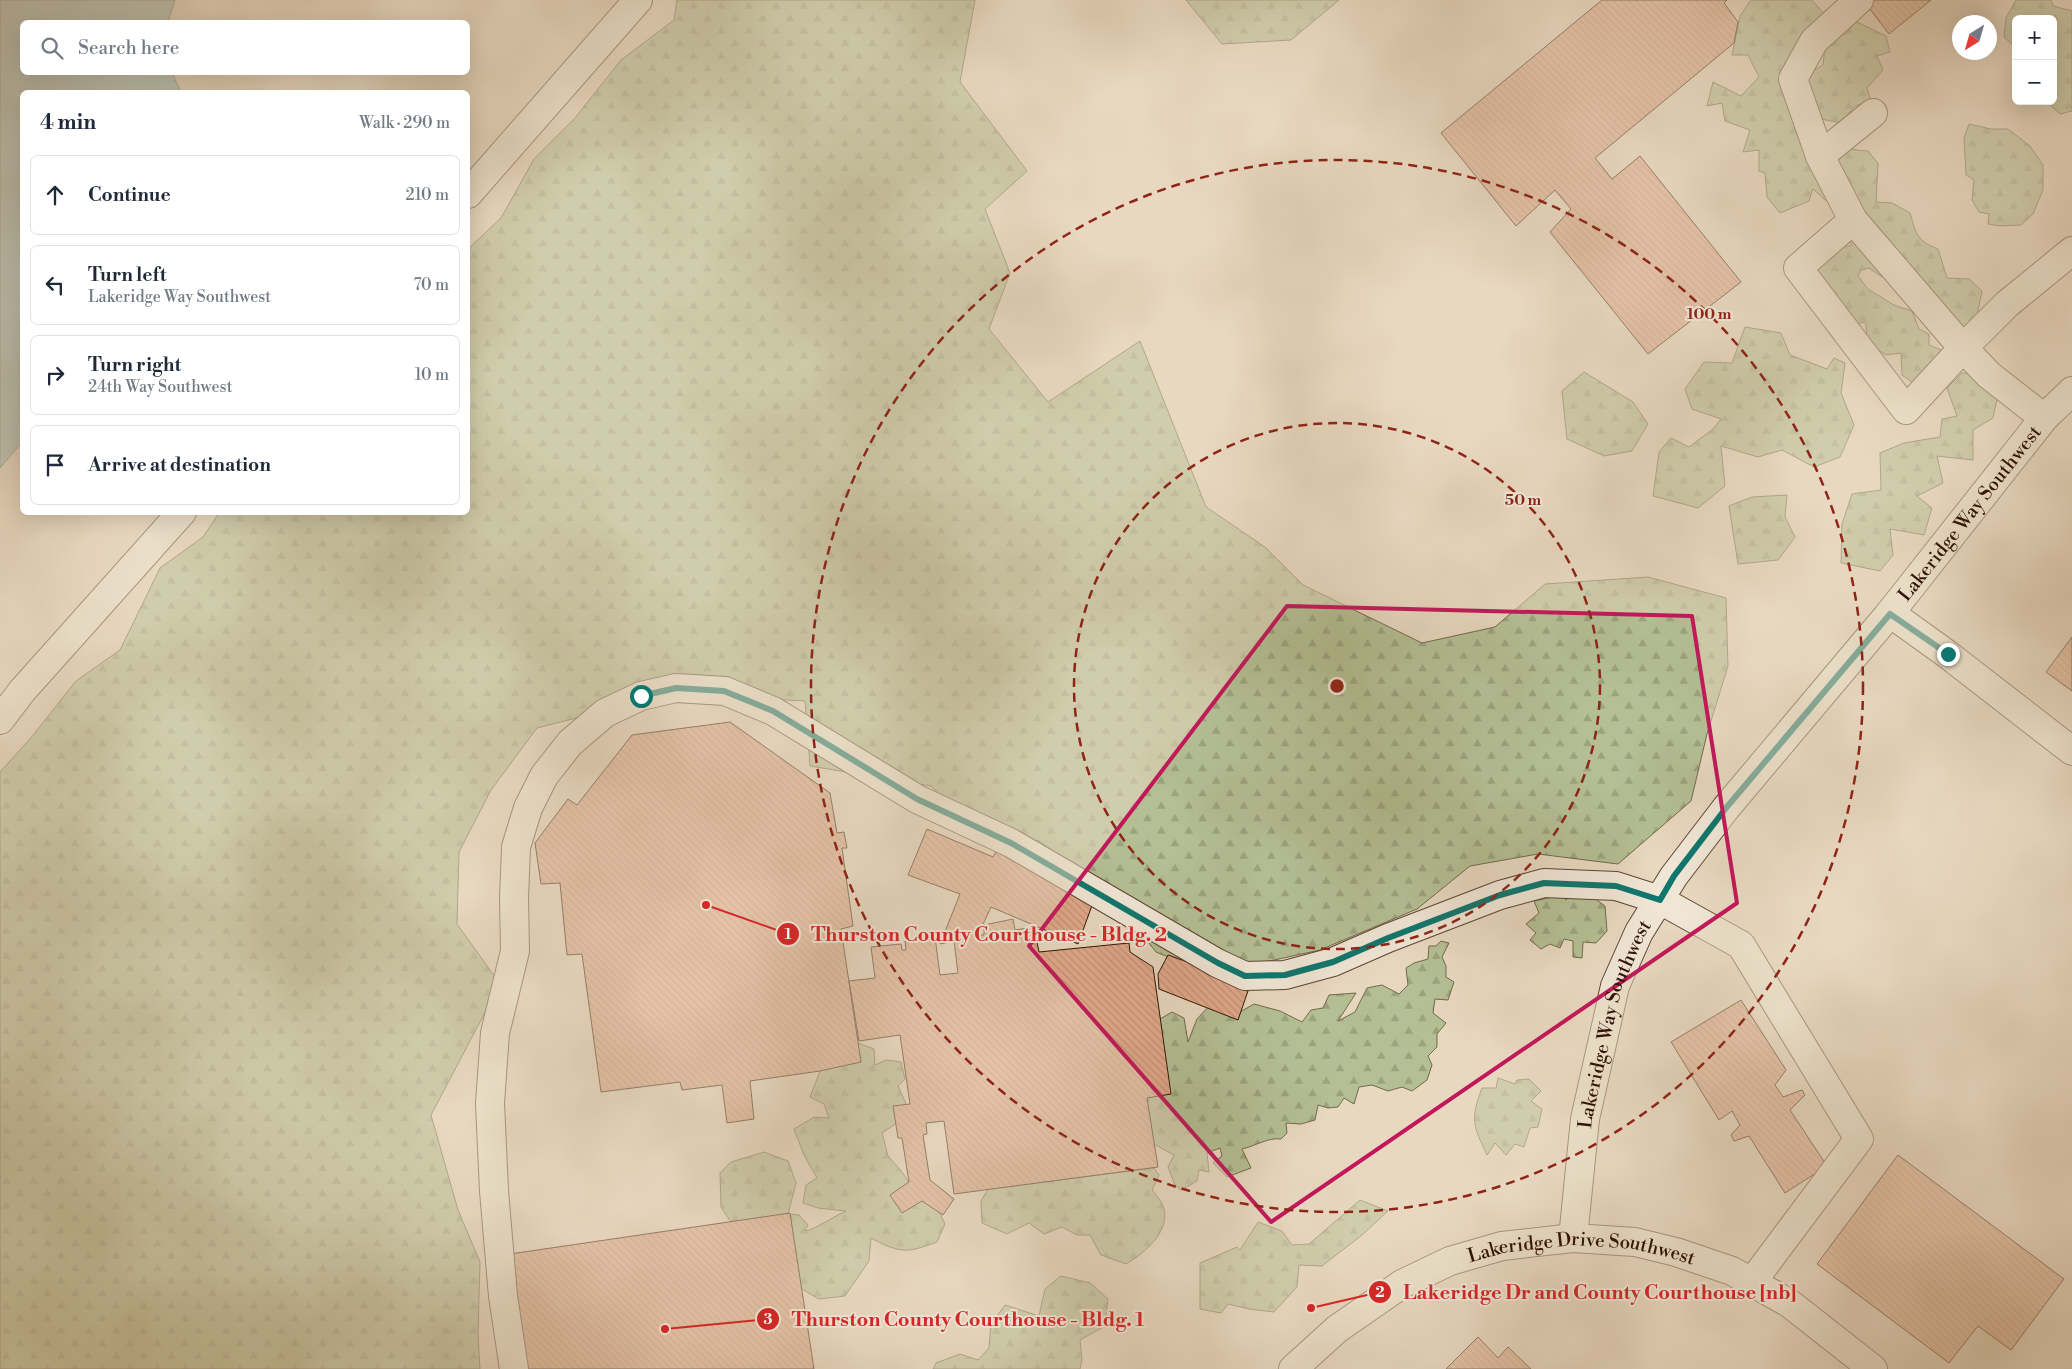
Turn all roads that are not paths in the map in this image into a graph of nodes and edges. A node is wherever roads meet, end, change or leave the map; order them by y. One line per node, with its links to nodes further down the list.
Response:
1 (638, 0): 5 (street)
2 (1859, 0): 4 (street)
3 (1873, 113): 4 (street)
4 (1820, 156): 6 (street)
5 (470, 192)
6 (1853, 220): 8 (street); 8 (street)
7 (2072, 251): 8 (street)
8 (1963, 348): 10 (street)
9 (2072, 391): 10 (street, Lakeridge Way Southwest)
10 (2044, 418): 12 (street, Lakeridge Way Southwest)
11 (179, 515): 13 (street)
12 (1890, 614): 14 (street); 15 (street, Lakeridge Way Southwest)
13 (0, 720)
14 (2072, 751)
15 (1660, 900): 16 (street, Lakeridge Way Southwest); 17 (street); 18 (street)
16 (1573, 1238): 17 (street, Lakeridge Drive Southwest); 19 (street, Lakeridge Drive Southwest)
17 (1752, 1282): 20 (street, Lakeridge Drive Southwest)
18 (514, 1369)
19 (1293, 1369)
20 (1873, 1369)

